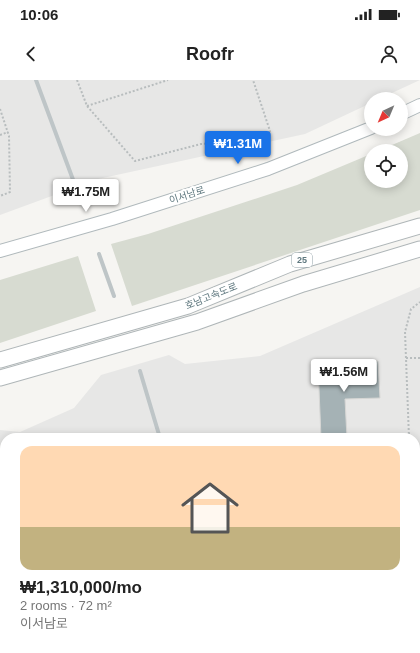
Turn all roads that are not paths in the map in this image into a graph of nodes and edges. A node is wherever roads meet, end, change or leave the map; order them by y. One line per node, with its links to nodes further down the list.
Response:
1 (36, 80): 5 (lane)
2 (420, 105): 3 (main road)
3 (408, 111)
4 (364, 131): 8 (main road, 이서남로)
5 (75, 185)
6 (420, 226): 11 (highway, 호남고속도로 / 25)
7 (420, 249): 13 (highway, 호남고속도로 / 25)
8 (0, 251)
9 (99, 254): 10 (lane)
10 (114, 296)
11 (0, 360)
12 (140, 371): 14 (lane)
13 (0, 378)
14 (159, 433)

